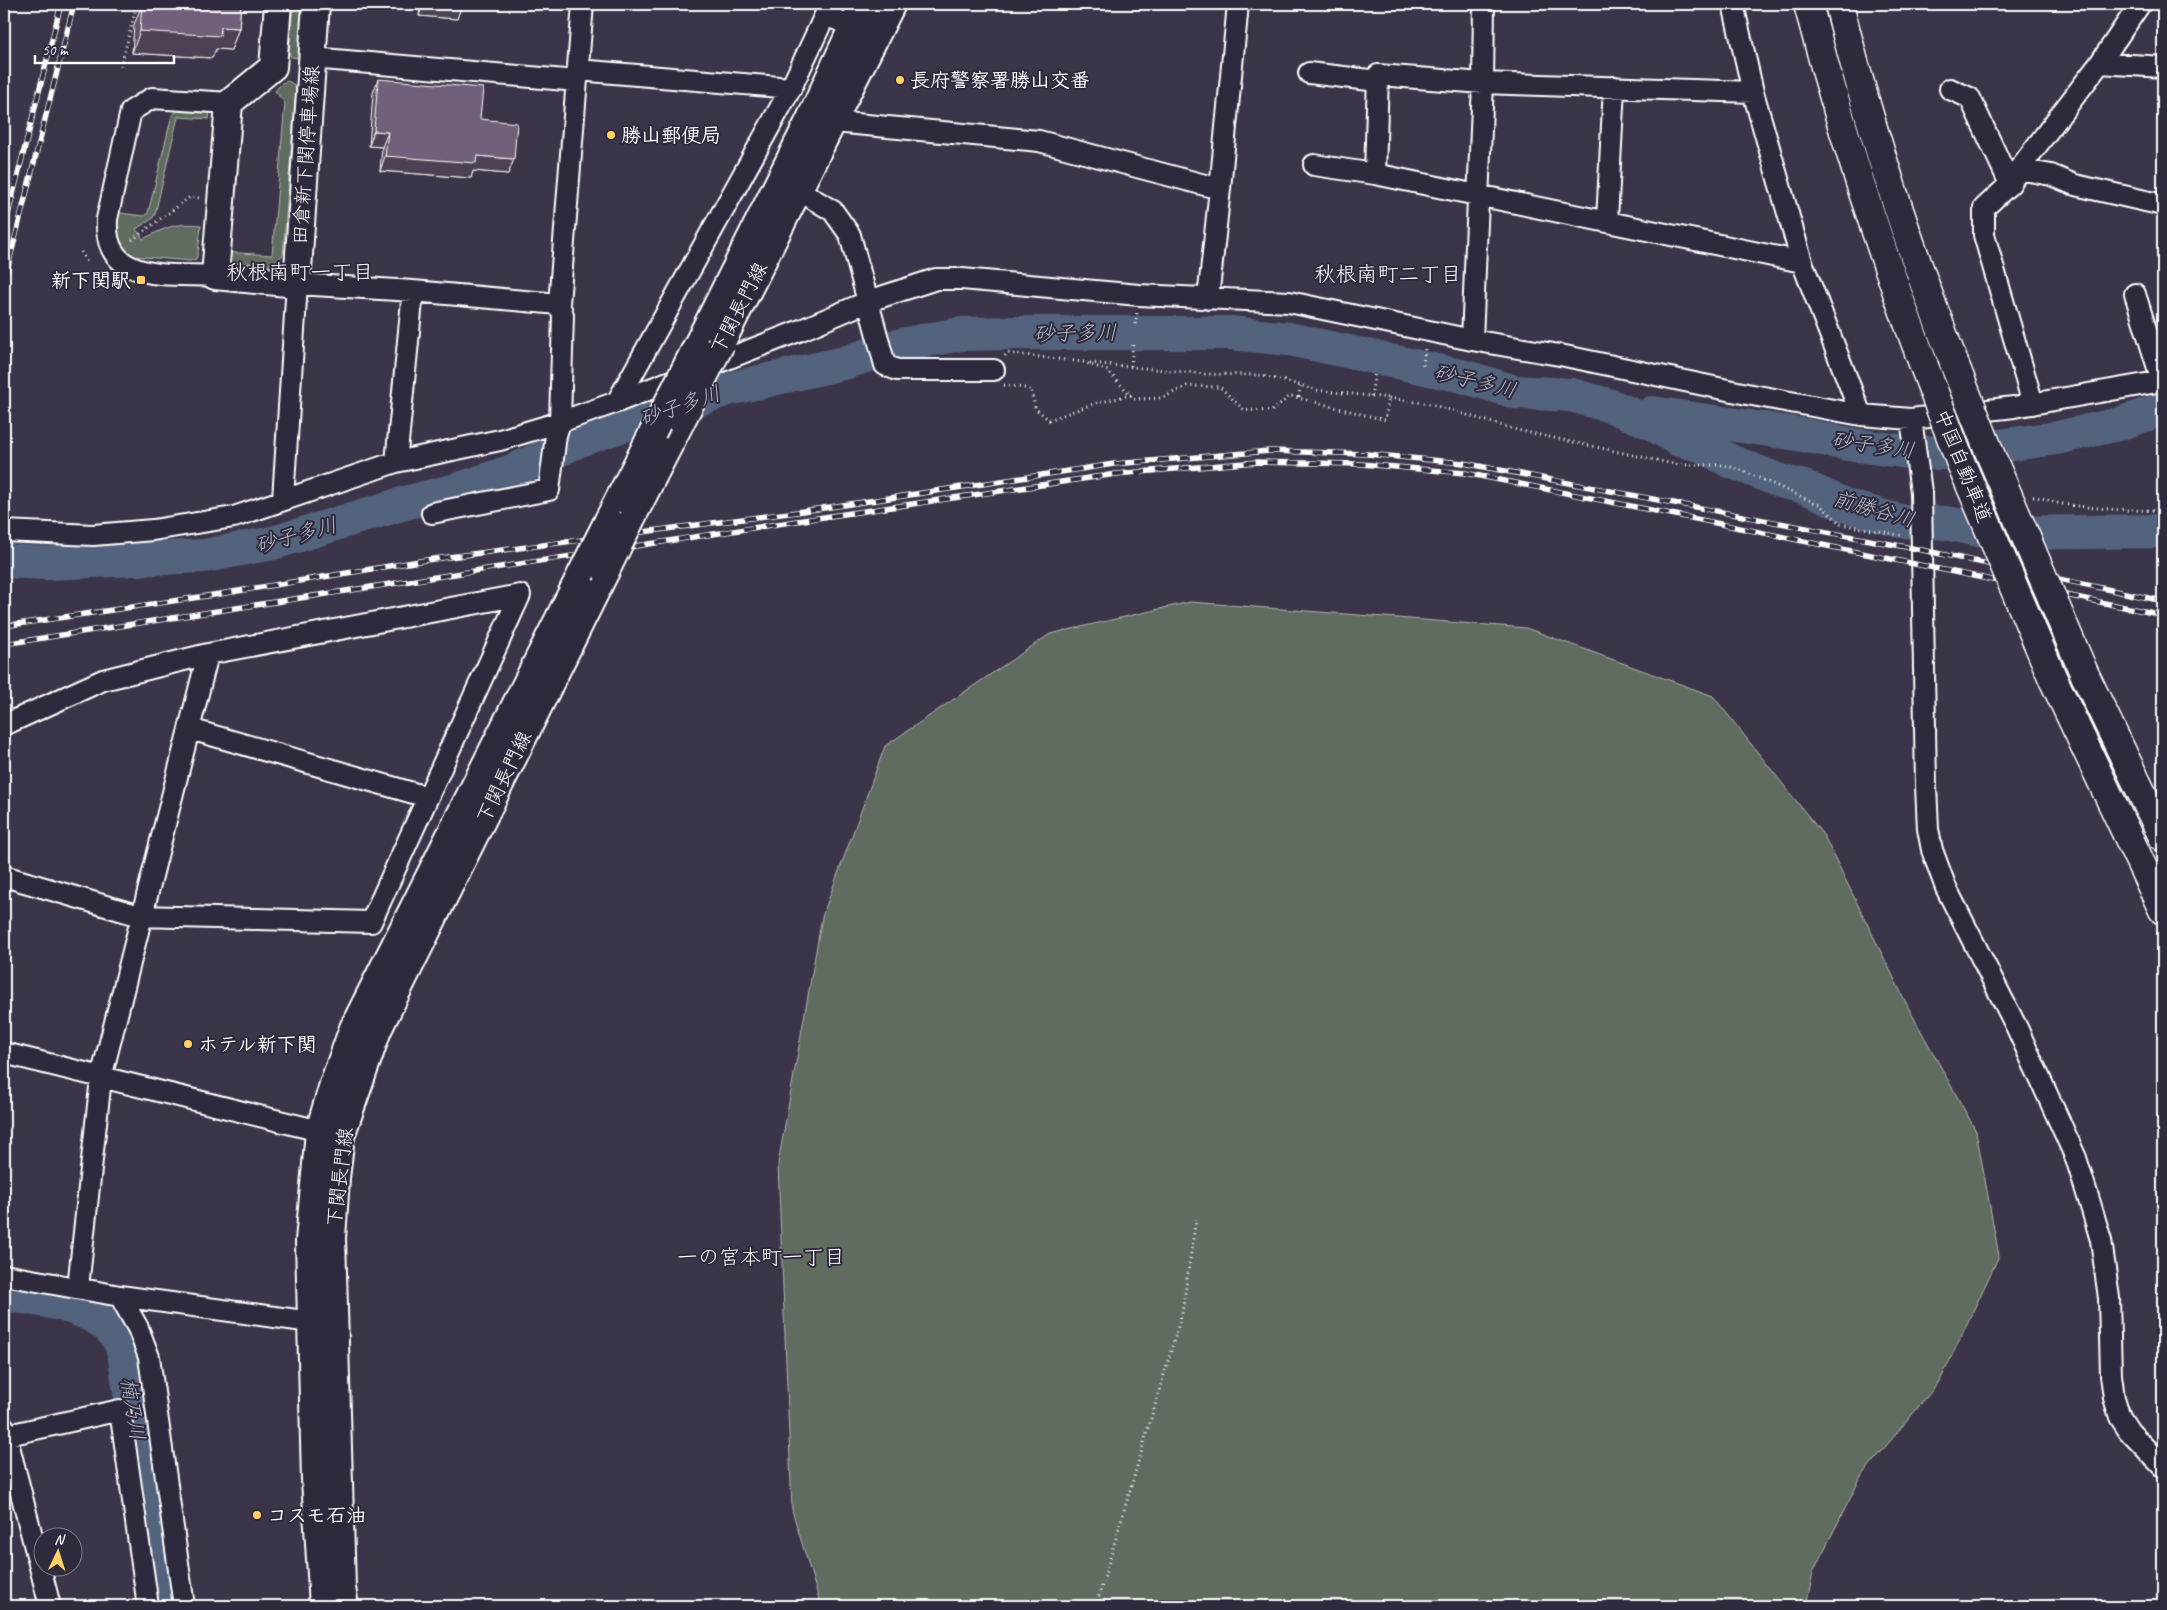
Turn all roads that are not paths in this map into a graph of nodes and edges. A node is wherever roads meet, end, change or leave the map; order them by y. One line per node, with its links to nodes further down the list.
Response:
1 (278, 4): 13 (main road, 田倉新下関停車場線)
2 (316, 4): 14 (main road, 田倉新下関停車場線)
3 (583, 4): 17 (street)
4 (892, 4): 25 (main road, 下関長門線)
5 (1238, 4): 29 (street)
6 (1484, 4): 19 (street)
7 (1734, 4): 23 (street)
8 (1808, 4): 62 (highway, 中国自動車道, bridge)
9 (1839, 4): 60 (highway, 中国自動車道, bridge)
10 (2140, 4): 12 (street)
11 (857, 15): 21 (street); 43 (main road, 下関長門線)
12 (2100, 63): 15 (street); 28 (street)
13 (273, 67): 14 (main road); 24 (main road, 田倉新下関停車場線)
14 (312, 67): 17 (street); 36 (main road, 田倉新下関停車場線)
15 (2163, 67)
16 (1309, 73): 18 (street)
17 (577, 75): 21 (street); 41 (street)
18 (1378, 81): 19 (street); 27 (street)
19 (1483, 83): 20 (street); 31 (street)
20 (1614, 87): 23 (street); 33 (street)
21 (791, 88): 46 (street)
22 (1950, 89): 28 (street)
23 (1753, 92): 34 (street)
24 (229, 103): 35 (main road); 35 (street)
25 (834, 122): 29 (street); 30 (main road, 下関長門線)
26 (1314, 165): 27 (street)
27 (1375, 174): 31 (street)
28 (2014, 176): 32 (street); 47 (street)
29 (1220, 189): 39 (street)
30 (798, 190): 40 (street); 43 (main road, 下関長門線)
31 (1478, 194): 33 (street); 42 (street)
32 (2163, 205)
33 (1607, 221): 34 (street)
34 (1802, 262): 48 (street)
35 (215, 276): 36 (main road)
36 (297, 284): 37 (street); 52 (street)
37 (413, 292): 41 (street); 51 (street)
38 (2135, 294): 45 (street)
39 (1208, 299): 40 (street); 42 (street)
40 (869, 301): 44 (street); 46 (street)
41 (559, 304): 50 (street)
42 (1472, 340): 48 (street)
43 (708, 346): 54 (main road, 下関長門線, bridge); 54 (main road, 下関長門線, bridge)
44 (994, 370)
45 (2163, 381): 47 (street)
46 (617, 402): 50 (street)
47 (2024, 406): 49 (street)
48 (1861, 415): 49 (street)
49 (1913, 426): 72 (street)
50 (558, 428): 51 (street); 53 (street)
51 (396, 462): 52 (street)
52 (283, 499): 55 (street)
53 (432, 513)
54 (620, 519): 66 (main road, 下関長門線, bridge)
55 (4, 532)
56 (208, 654): 57 (street); 58 (street); 59 (street)
57 (4, 725)
58 (190, 729): 59 (street); 63 (street)
59 (427, 797): 63 (street)
60 (2163, 837)
61 (4, 876): 63 (street)
62 (2163, 910)
63 (140, 916): 65 (street)
64 (4, 1053): 65 (street)
65 (101, 1078): 66 (street); 68 (street)
66 (330, 1134): 70 (main road, 下関長門線)
67 (4, 1275): 68 (street)
68 (78, 1287): 69 (street)
69 (120, 1296): 70 (street); 75 (street)
70 (323, 1323): 76 (main road, 下関長門線); 77 (main road, 下関長門線)
71 (4, 1433): 73 (street); 74 (street)
72 (2163, 1467)
73 (50, 1606)
74 (148, 1606)
75 (184, 1606)
76 (323, 1606)
77 (345, 1606)

